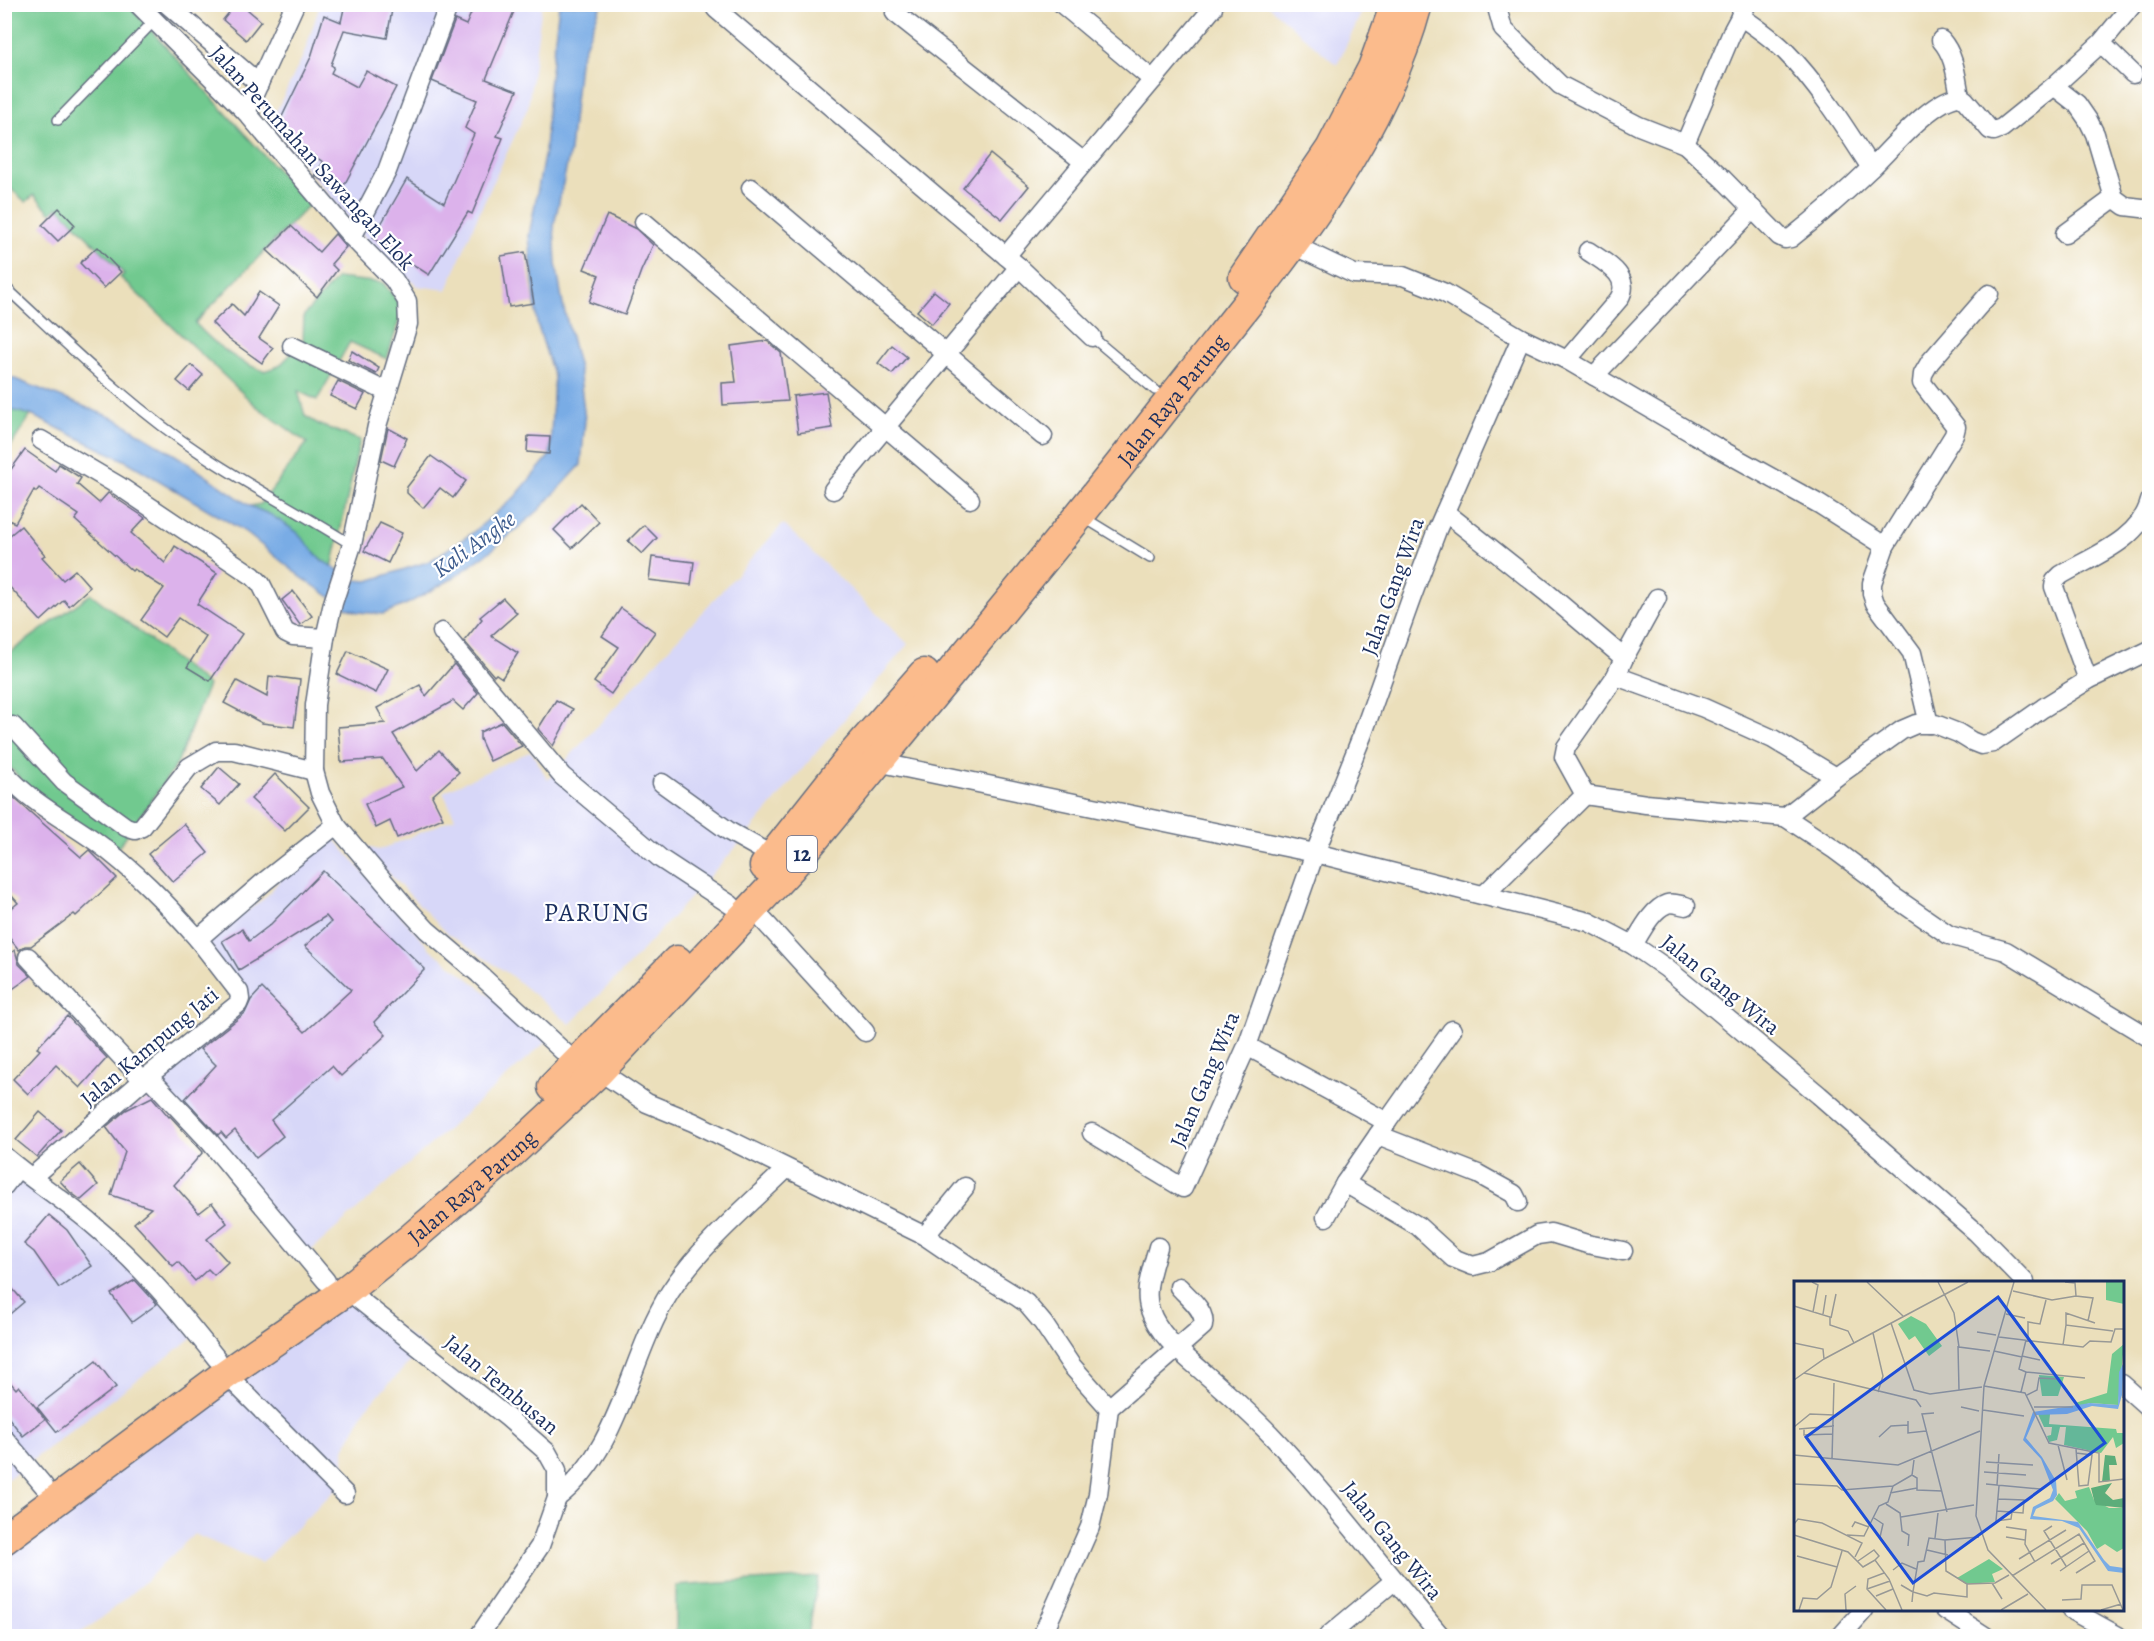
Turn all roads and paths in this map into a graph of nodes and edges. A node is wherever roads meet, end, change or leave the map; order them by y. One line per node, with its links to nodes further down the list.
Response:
1 (138, 4): 14 (street, Jalan Perumahan Sawangan Elok)
2 (167, 4): 19 (street)
3 (295, 4): 19 (street)
4 (449, 4): 34 (street)
5 (902, 4): 25 (street)
6 (1062, 4): 18 (street)
7 (1208, 4): 18 (street)
8 (1396, 4): 28 (highway, Jalan Raya Parung / 12)
9 (1417, 4): 28 (highway, Jalan Raya Parung / 12)
10 (1496, 4): 24 (street)
11 (2133, 4): 16 (street)
12 (716, 9): 37 (street)
13 (1744, 10): 24 (street); 26 (street)
14 (154, 21): 22 (street, Jalan Perumahan Sawangan Elok); 23 (lane)
15 (1941, 40): 21 (street)
16 (2101, 43): 17 (street); 20 (street)
17 (2133, 74)
18 (1153, 80): 25 (street)
19 (259, 84): 22 (street)
20 (2054, 86): 21 (street); 29 (street)
21 (1960, 97): 26 (street)
22 (246, 112): 34 (street, Jalan Perumahan Sawangan Elok)
23 (58, 120)
24 (1685, 144): 30 (street)
25 (1084, 162): 37 (street)
26 (1871, 168): 30 (street)
27 (751, 188): 43 (street)
28 (1312, 198): 35 (highway, Jalan Raya Parung / 12); 46 (highway, Jalan Raya Parung / 12)
29 (2114, 198): 31 (street); 33 (street)
30 (1752, 209): 45 (street)
31 (2150, 209)
32 (644, 222): 48 (street)
33 (2066, 234)
34 (352, 237): 47 (street, Jalan Perumahan Sawangan Elok)
35 (1293, 245): 41 (street); 55 (highway, Jalan Raya Parung / 12)
36 (1588, 251): 44 (street)
37 (1012, 261): 40 (street); 43 (street)
38 (4, 286): 56 (lane)
39 (1989, 294): 57 (street)
40 (1092, 337): 46 (lane)
41 (1521, 338): 44 (street); 54 (street, Jalan Gang Wira)
42 (292, 346): 47 (street)
43 (946, 354): 48 (street); 49 (street)
44 (1568, 360): 45 (street)
45 (1594, 376): 57 (street)
46 (1155, 390): 68 (highway, Jalan Raya Parung / 12)
47 (387, 392): 56 (street, Jalan Perumahan Sawangan Elok)
48 (885, 427): 51 (street); 52 (street)
49 (1043, 436)
50 (40, 440): 61 (street)
51 (833, 490)
52 (970, 499)
53 (2150, 501): 65 (street)
54 (1445, 512): 63 (street); 76 (street, Jalan Gang Wira)
55 (1081, 515): 58 (lane); 68 (highway, Jalan Raya Parung / 12)
56 (352, 545): 61 (street, Jalan Perumahan Sawangan Elok)
57 (1885, 546): 66 (street)
58 (1150, 558)
59 (1657, 598): 63 (street)
60 (442, 632): 80 (street)
61 (325, 638): 69 (street, Jalan Perumahan Sawangan Elok)
62 (2150, 650): 65 (street)
63 (1624, 658): 64 (street)
64 (1616, 676): 71 (street); 73 (street)
65 (2088, 680): 66 (street)
66 (1929, 724): 71 (street)
67 (13, 726): 69 (street)
68 (865, 759): 76 (street, Jalan Gang Wira); 77 (highway, Jalan Raya Parung / 12); 80 (highway, Jalan Raya Parung / 12)
69 (314, 771): 75 (street, Jalan Perumahan Sawangan Elok)
70 (4, 772): 81 (street)
71 (1836, 777): 74 (street)
72 (662, 783): 77 (street)
73 (1585, 795): 74 (street); 78 (street)
74 (1785, 817): 86 (street)
75 (336, 825): 81 (street); 88 (street, Jalan Perumahan Sawangan Elok)
76 (1315, 853): 78 (street, Jalan Gang Wira); 87 (street, Jalan Gang Wira)
77 (773, 856): 80 (highway, Jalan Raya Parung / 12)
78 (1485, 894): 82 (street, Jalan Gang Wira)
79 (1686, 906): 82 (street)
80 (742, 907): 85 (street); 88 (highway, Jalan Raya Parung / 12)
81 (198, 939): 89 (street, Jalan Kampung Jati)
82 (1633, 945): 102 (street, Jalan Gang Wira)
83 (28, 957): 89 (street, Jalan Tembusan)
84 (1452, 1029): 90 (street)
85 (865, 1032)
86 (2150, 1038)
87 (1247, 1046): 90 (street); 91 (street, Jalan Gang Wira)
88 (588, 1068): 93 (street, Jalan Perumahan Sawangan Elok); 103 (highway, Jalan Raya Parung / 12)
89 (146, 1078): 92 (street, Jalan Kampung Jati); 103 (street, Jalan Tembusan)
90 (1383, 1129): 94 (street); 97 (street)
91 (1092, 1133)
92 (18, 1167): 95 (street, Jalan Kampung Jati); 106 (street)
93 (786, 1169): 99 (street, Jalan Perumahan Sawangan Elok); 113 (street)
94 (1345, 1183): 98 (street); 101 (street)
95 (4, 1186)
96 (965, 1187): 99 (street)
97 (1518, 1202)
98 (1326, 1217)
99 (925, 1236): 108 (street, Jalan Perumahan Sawangan Elok)
100 (1158, 1247): 105 (street, Jalan Gang Wira)
101 (1623, 1251)
102 (2024, 1281)
103 (336, 1286): 106 (highway, Jalan Raya Parung / 12); 113 (street, Jalan Tembusan)
104 (1179, 1287): 105 (street)
105 (1178, 1349): 108 (street); 116 (street, Jalan Gang Wira)
106 (222, 1366): 111 (highway, Jalan Raya Parung / 12); 112 (street); 115 (highway, Jalan Raya Parung / 12)
107 (2124, 1386): 109 (street)
108 (1109, 1408): 121 (street)
109 (2150, 1409)
110 (4, 1438): 111 (street)
111 (44, 1486): 114 (highway, Jalan Raya Parung / 12)
112 (345, 1494)
113 (557, 1498): 120 (street, Jalan Tembusan)
114 (4, 1514)
115 (4, 1539)
116 (1394, 1581): 122 (street); 123 (street, Jalan Gang Wira)
117 (1863, 1611): 124 (street)
118 (1947, 1611): 125 (street)
119 (2073, 1611): 126 (street)
120 (479, 1636)
121 (1042, 1636)
122 (1328, 1636)
123 (1441, 1636)
124 (1841, 1636)
125 (1985, 1636)
126 (2118, 1636)

